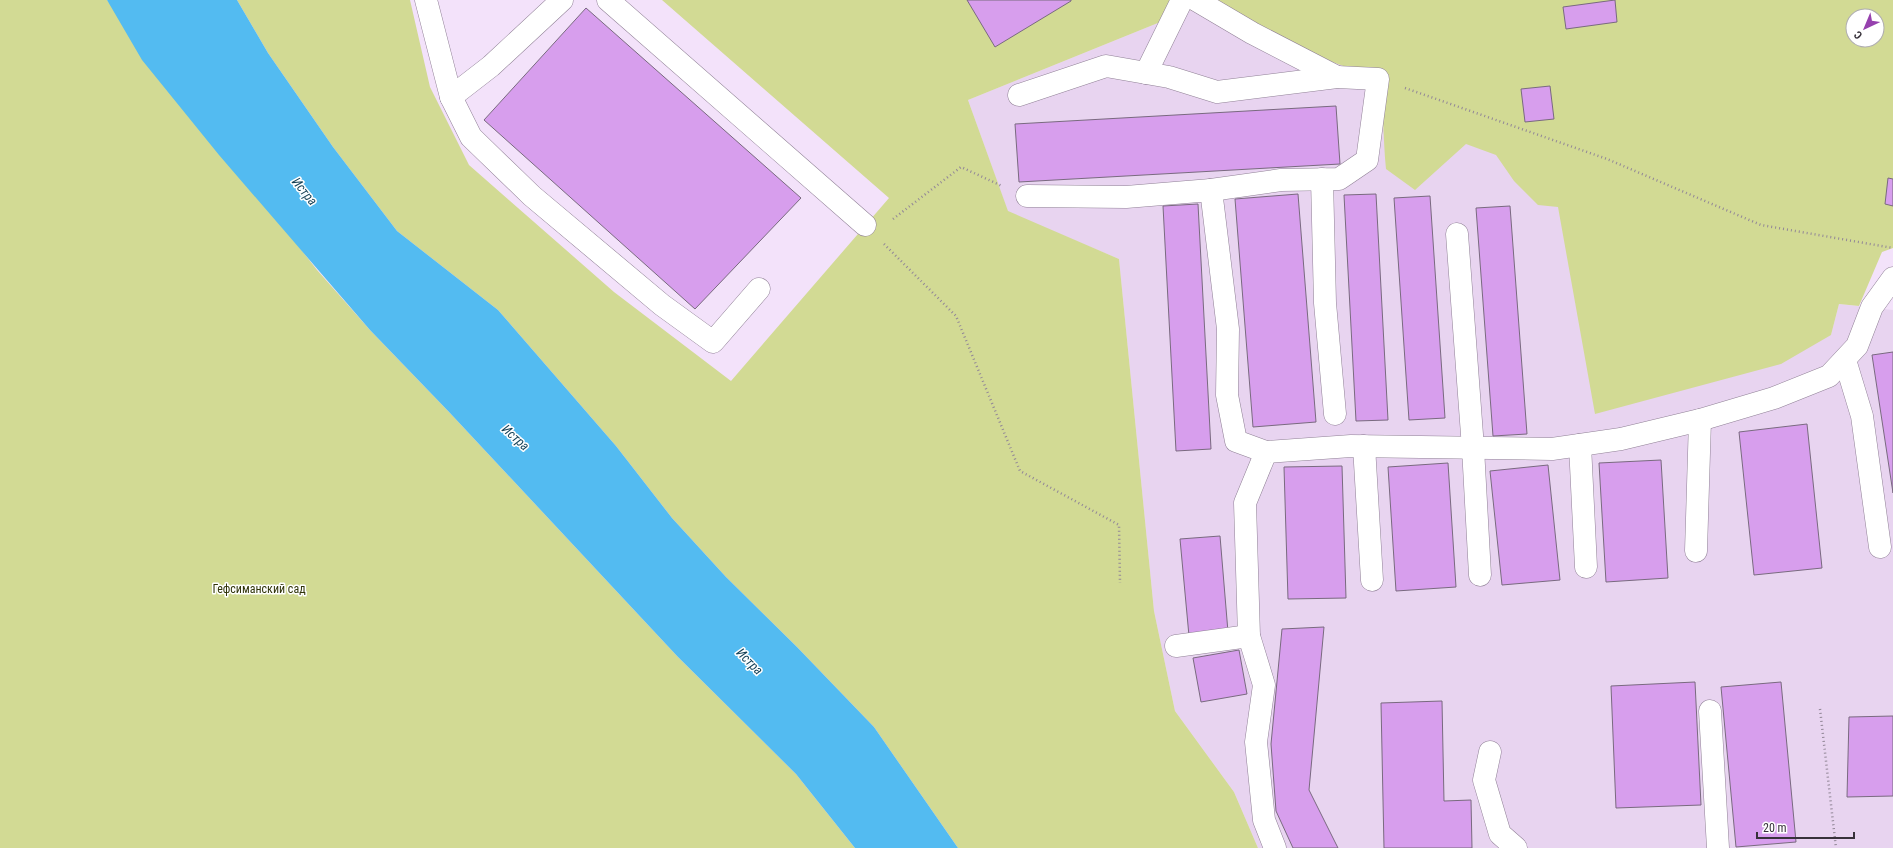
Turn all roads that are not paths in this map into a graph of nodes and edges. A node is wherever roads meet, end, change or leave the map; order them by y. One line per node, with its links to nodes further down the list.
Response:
1 (426, 0): 9 (lane)
2 (562, 0): 9 (lane)
3 (608, 0): 13 (lane)
4 (1182, 0): 6 (lane)
5 (1196, 0): 7 (lane)
6 (1146, 73): 7 (lane); 8 (lane)
7 (1337, 77): 10 (lane)
8 (1019, 96)
9 (451, 97): 16 (lane)
10 (1322, 179): 11 (lane); 18 (lane)
11 (1211, 190): 12 (lane); 23 (lane)
12 (1027, 196)
13 (869, 229)
14 (1457, 234): 22 (lane)
15 (1893, 278): 17 (lane)
16 (759, 289)
17 (1845, 360): 19 (lane); 24 (lane)
18 (1335, 414)
19 (1700, 420): 20 (lane); 25 (lane)
20 (1580, 445): 22 (lane); 26 (lane)
21 (1364, 446): 22 (lane); 23 (lane); 28 (lane)
22 (1473, 448): 27 (lane)
23 (1266, 452): 29 (lane)
24 (1880, 547)
25 (1696, 551)
26 (1586, 567)
27 (1480, 575)
28 (1372, 580)
29 (1249, 636): 30 (lane); 33 (lane)
30 (1176, 646)
31 (1710, 711): 35 (lane)
32 (1490, 752): 34 (lane)
33 (1276, 848)
34 (1516, 848)
35 (1718, 848)

